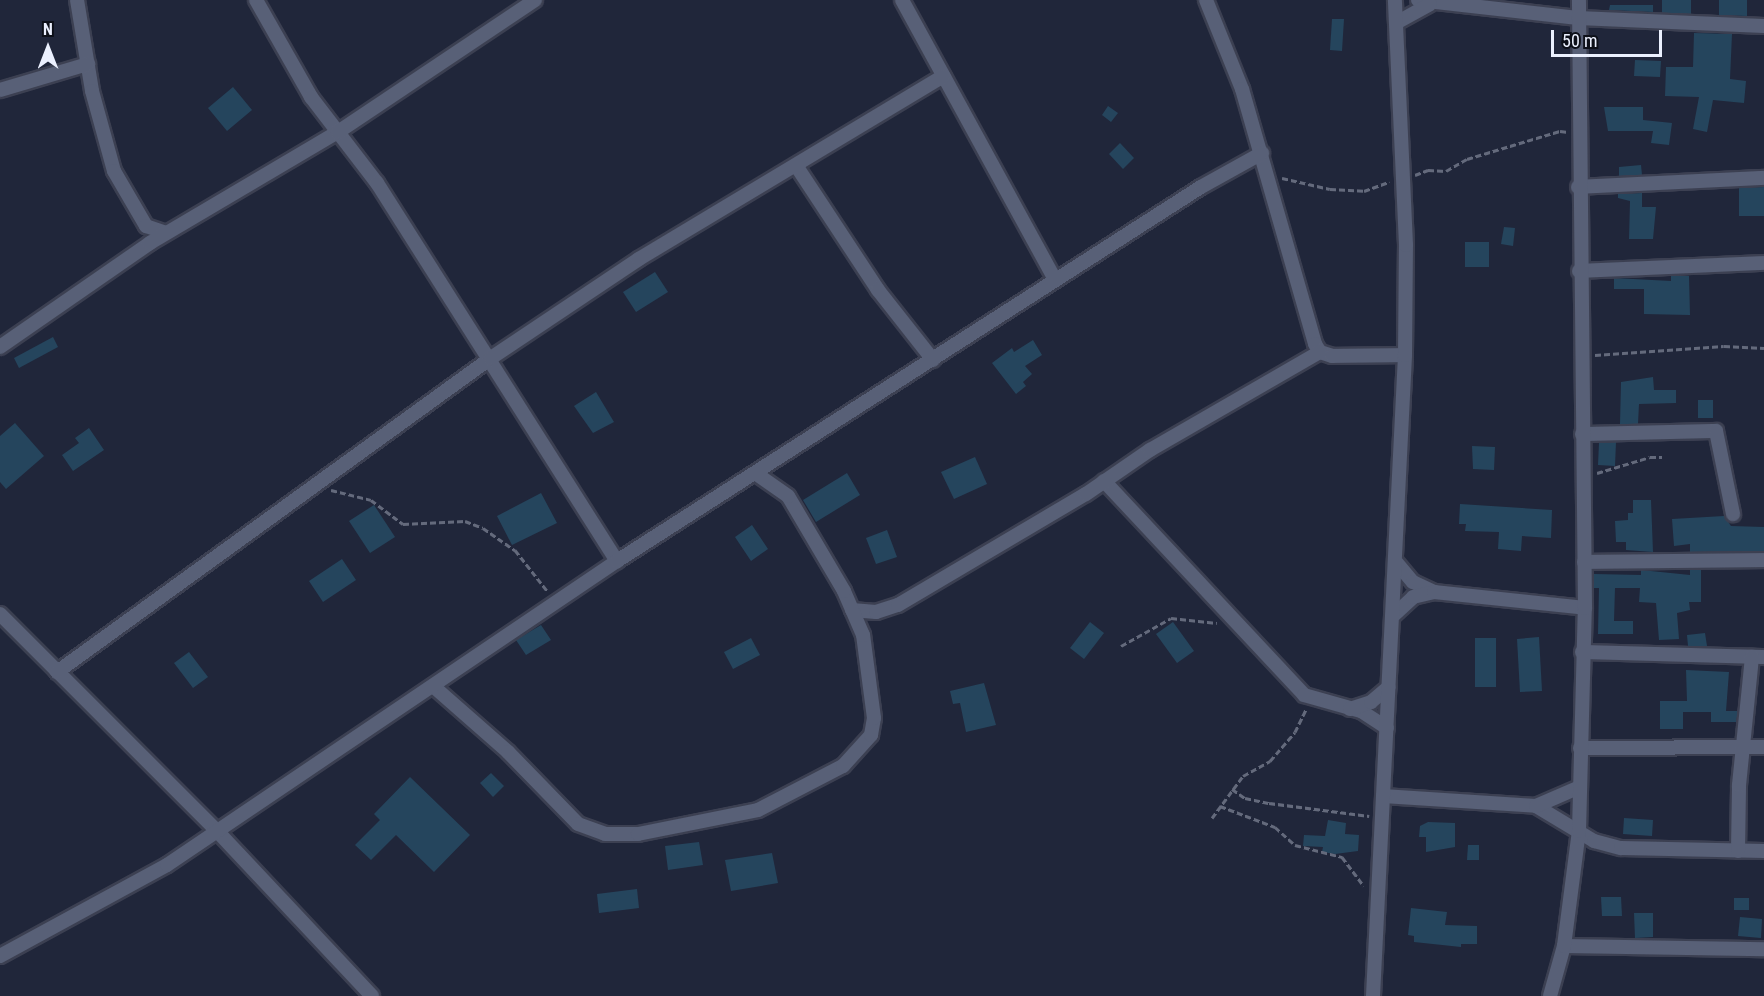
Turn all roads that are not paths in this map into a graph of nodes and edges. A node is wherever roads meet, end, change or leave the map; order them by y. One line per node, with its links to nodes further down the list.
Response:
1 (77, 0): 12 (street)
2 (256, 0): 15 (street)
3 (535, 0): 15 (street)
4 (902, 0): 13 (street)
5 (1206, 0): 16 (street)
6 (1395, 0): 10 (street)
7 (1579, 0): 9 (street)
8 (1424, 2): 9 (street); 10 (street)
9 (1578, 18): 11 (street); 19 (street)
10 (1396, 23): 26 (street)
11 (1764, 26)
12 (88, 64): 14 (street); 20 (street)
13 (943, 76): 17 (street); 23 (street)
14 (0, 90)
15 (338, 132): 20 (street); 27 (street)
16 (1262, 153): 23 (street); 25 (street)
17 (797, 167): 27 (street); 28 (street)
18 (1764, 178): 19 (street)
19 (1578, 187): 22 (street)
20 (166, 233): 24 (street)
21 (1764, 263): 22 (street)
22 (1579, 271): 29 (street)
23 (1055, 279): 28 (street)
24 (0, 347)
25 (1320, 352): 26 (street); 31 (street)
26 (1405, 356): 35 (street)
27 (491, 358): 34 (street); 44 (street)
28 (933, 360): 30 (street)
29 (1582, 434): 32 (street); 36 (street)
30 (757, 474): 34 (street); 39 (street)
31 (1104, 481): 39 (street); 47 (street)
32 (1732, 514)
33 (1764, 560): 36 (street)
34 (617, 561): 45 (street)
35 (1396, 562): 37 (street); 41 (street)
36 (1584, 562): 38 (street)
37 (1434, 592): 38 (street); 41 (street)
38 (1585, 608): 42 (street)
39 (852, 610): 45 (street)
40 (0, 614): 44 (street)
41 (1394, 615): 46 (street)
42 (1582, 652): 43 (street); 51 (street)
43 (1758, 657): 49 (street)
44 (57, 672): 56 (street)
45 (433, 686): 56 (street)
46 (1389, 687): 47 (street); 48 (street)
47 (1350, 709): 48 (street)
48 (1387, 728): 53 (street)
49 (1743, 746): 50 (street); 51 (street); 57 (street)
50 (1764, 747)
51 (1580, 748): 52 (street)
52 (1580, 787): 54 (street); 55 (street)
53 (1383, 796): 54 (street); 63 (street)
54 (1536, 806): 55 (street)
55 (1579, 831): 57 (street); 59 (street)
56 (218, 832): 61 (street); 62 (street)
57 (1738, 851): 58 (street)
58 (1764, 851)
59 (1564, 946): 60 (street); 64 (street)
60 (1764, 949)
61 (0, 956)
62 (372, 996)
63 (1373, 996)
64 (1550, 996)

